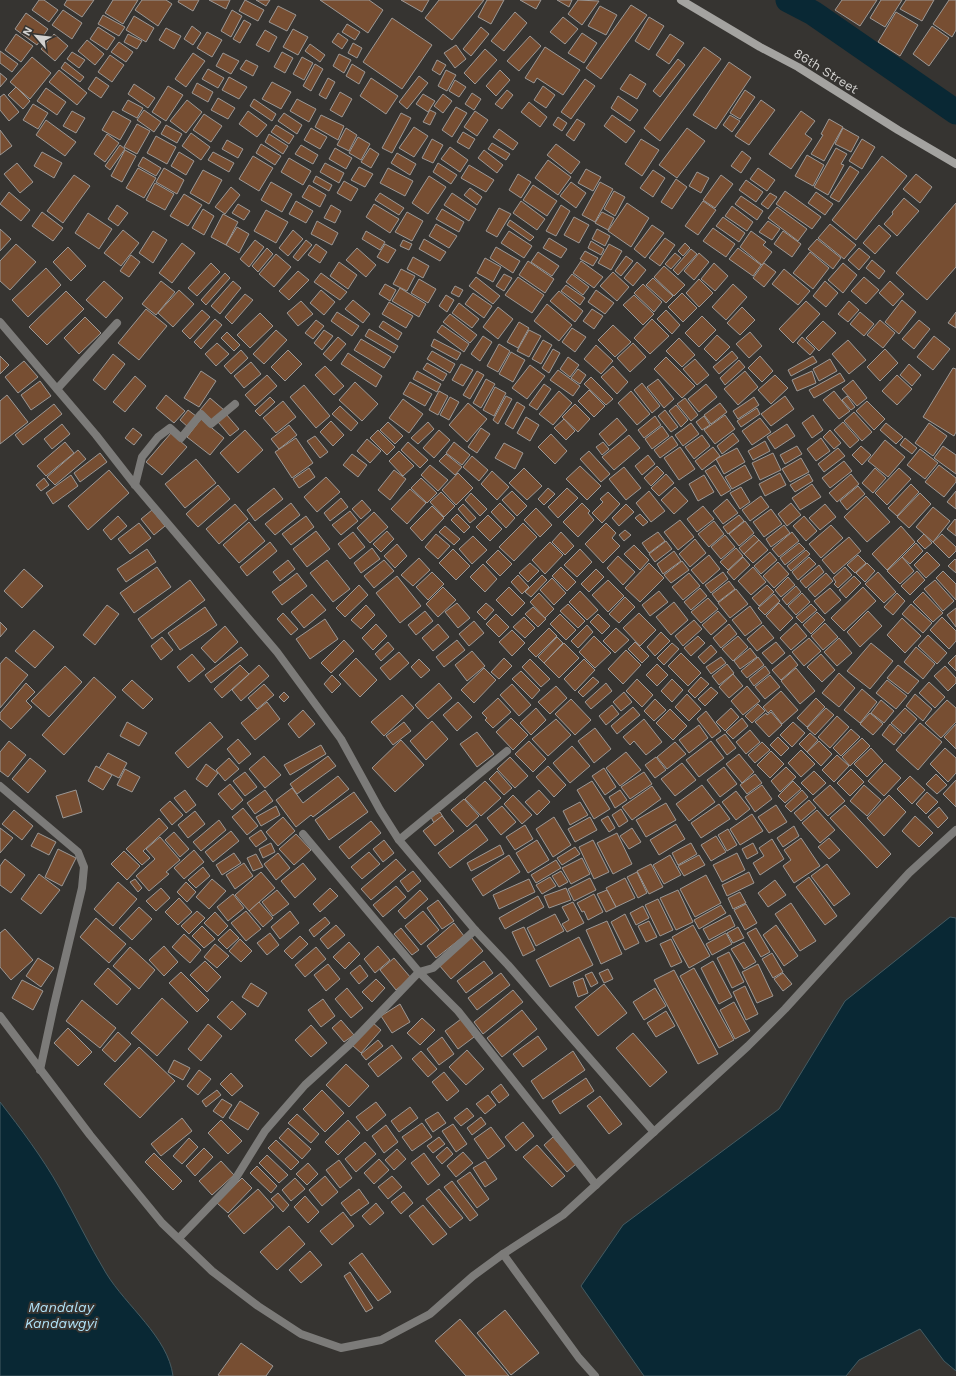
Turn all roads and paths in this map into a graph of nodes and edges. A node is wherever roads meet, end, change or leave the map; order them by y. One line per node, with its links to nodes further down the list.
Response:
1 (681, 0): 2 (main road, 86th Street)
2 (956, 164)
3 (0, 322): 5 (street)
4 (116, 323): 5 (street)
5 (57, 389): 7 (street)
6 (234, 404): 7 (street)
7 (136, 485): 14 (street)
8 (507, 751): 14 (street)
9 (0, 786): 18 (street)
10 (956, 830): 12 (street)
11 (303, 834): 16 (street)
12 (947, 839): 13 (street); 19 (street)
13 (956, 839)
14 (399, 840): 15 (street)
15 (475, 930): 16 (street); 19 (street)
16 (419, 972): 20 (street); 21 (street)
17 (0, 1016): 18 (street)
18 (40, 1070): 21 (street)
19 (654, 1132): 20 (street)
20 (596, 1185): 22 (street)
21 (179, 1238): 22 (street)
22 (503, 1254): 23 (street)
23 (595, 1376)

